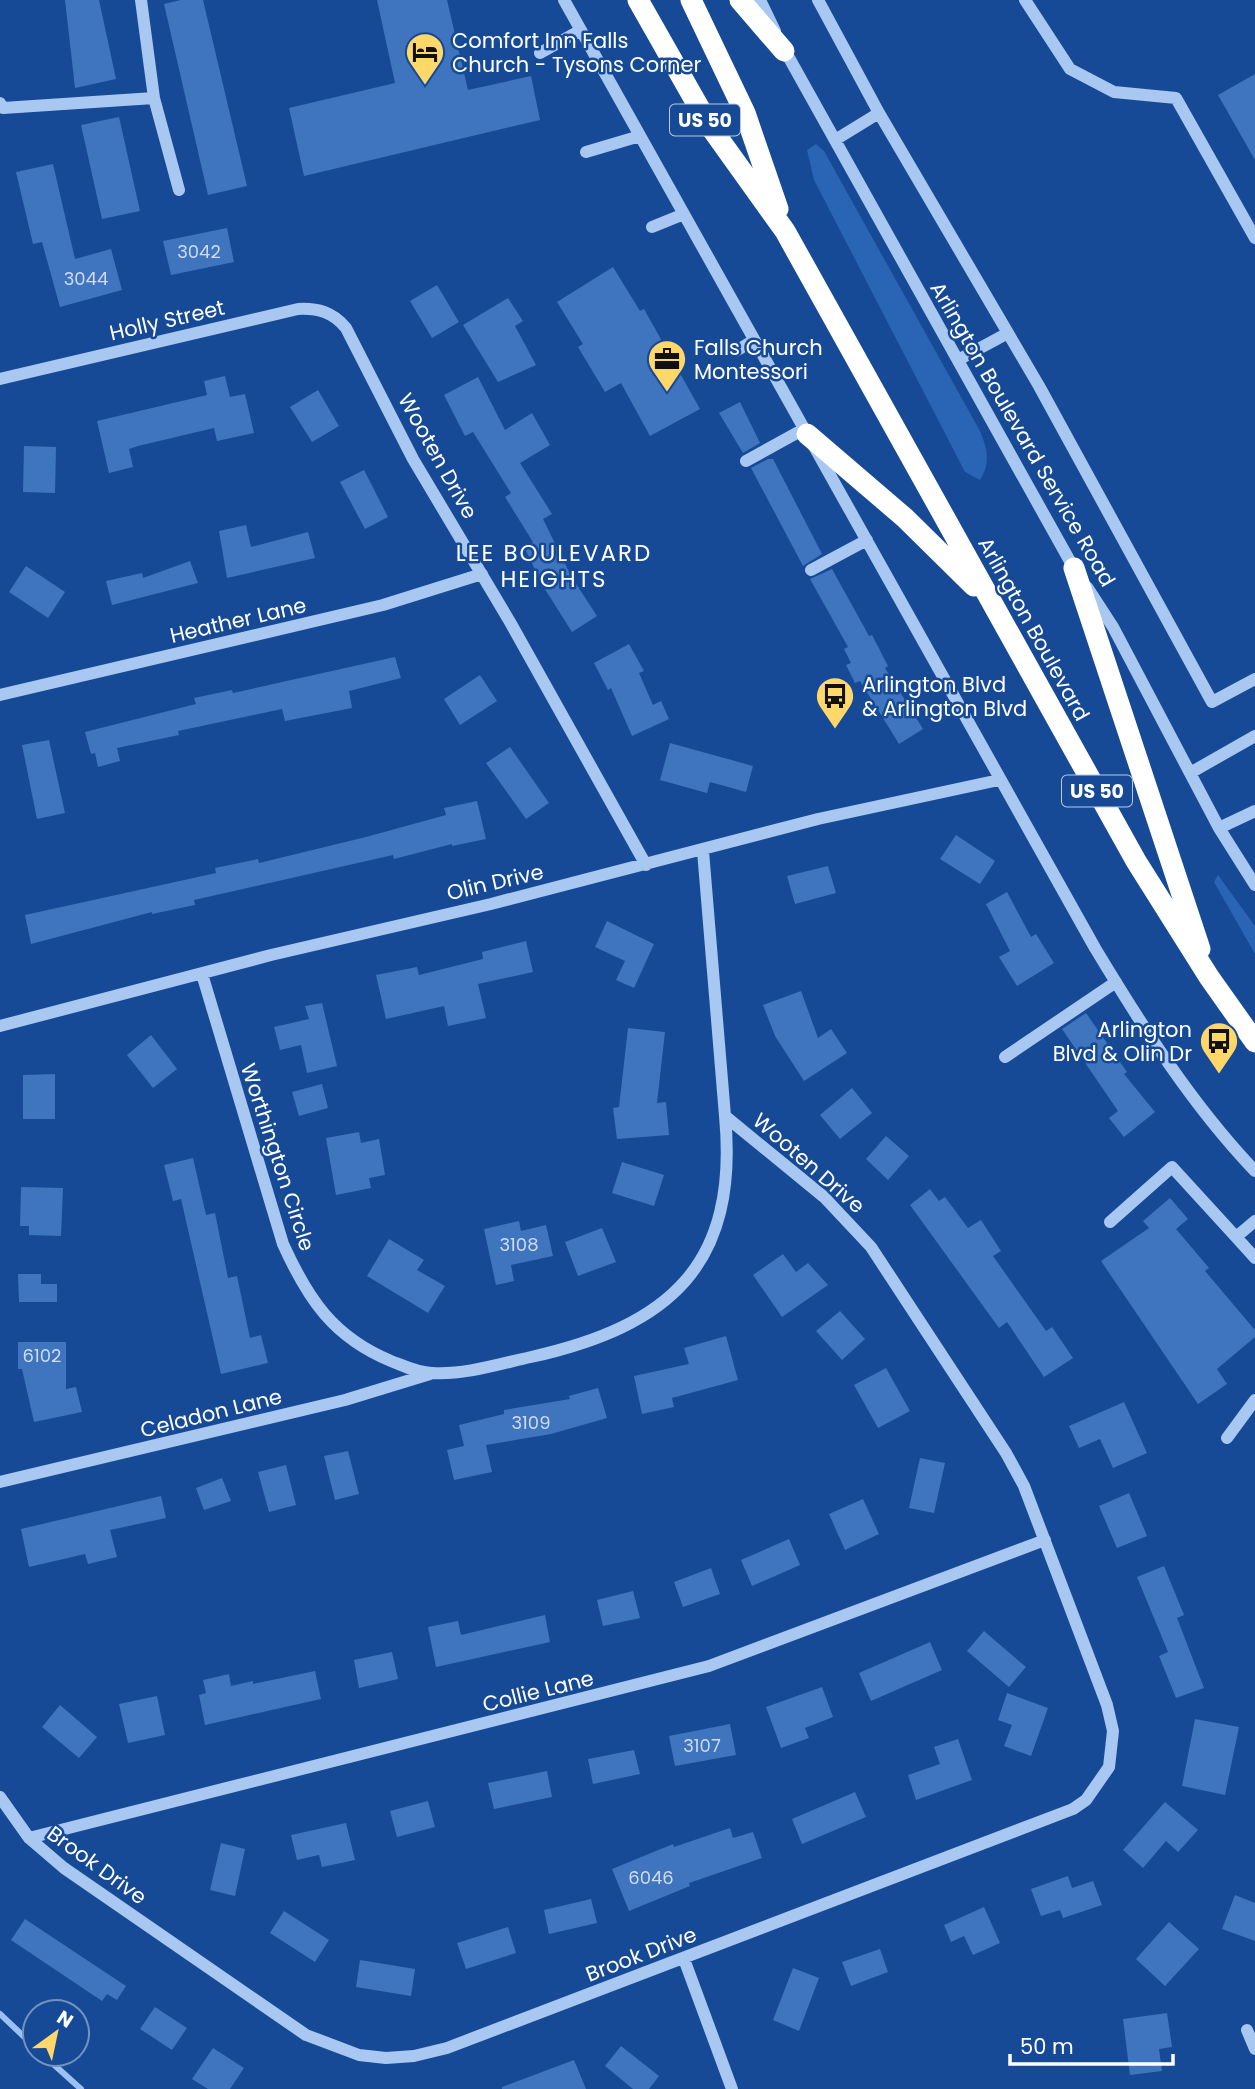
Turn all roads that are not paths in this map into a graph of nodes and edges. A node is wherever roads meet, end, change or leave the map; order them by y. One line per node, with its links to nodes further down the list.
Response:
1 (141, 0): 12 (street)
2 (564, 0): 9 (street)
3 (638, 0): 21 (highway, Arlington Boulevard / US 50)
4 (691, 0): 21 (highway, Arlington Boulevard / US 50)
5 (740, 0): 10 (highway)
6 (760, 0): 10 (street, Arlington Boulevard Service Road)
7 (817, 0): 14 (street)
8 (1025, 0): 22 (street)
9 (581, 30): 11 (street); 15 (street)
10 (785, 51): 16 (street, Arlington Boulevard Service Road)
11 (540, 52)
12 (153, 98): 13 (street); 18 (street)
13 (2, 105)
14 (879, 113): 16 (street); 24 (street)
15 (640, 136): 17 (street); 19 (street)
16 (835, 140): 27 (street, Arlington Boulevard Service Road)
17 (586, 152)
18 (178, 190)
19 (684, 214): 20 (street); 25 (street)
20 (652, 227)
21 (785, 231): 35 (highway, Arlington Boulevard / US 50)
22 (1255, 237)
23 (341, 321): 28 (street, Holly Street); 34 (street, Wooten Drive)
24 (1008, 333): 27 (street); 36 (street)
25 (754, 340): 26 (street); 29 (street)
26 (736, 351)
27 (958, 360): 32 (street, Arlington Boulevard Service Road)
28 (0, 379)
29 (806, 432): 30 (street); 31 (street); 35 (highway)
30 (746, 461)
31 (867, 540): 33 (street); 40 (street)
32 (1074, 568): 39 (street, Arlington Boulevard Service Road); 47 (highway)
33 (811, 570)
34 (482, 574): 37 (street, Heather Lane); 44 (street, Wooten Drive)
35 (990, 602): 47 (highway, Arlington Boulevard / US 50)
36 (1255, 679)
37 (0, 695)
38 (1255, 736): 39 (street)
39 (1190, 774): 42 (street, Arlington Boulevard Service Road)
40 (999, 780): 43 (street, Olin Drive); 48 (street)
41 (1255, 811): 42 (street)
42 (1220, 828): 45 (street, Arlington Boulevard Service Road)
43 (703, 851): 44 (street, Olin Drive); 52 (street, Wooten Drive)
44 (646, 865): 46 (street, Olin Drive)
45 (1255, 885)
46 (202, 974): 49 (street, Olin Drive); 58 (street, Worthington Circle)
47 (1209, 977): 50 (highway, Arlington Boulevard / US 50)
48 (1116, 982): 51 (street); 53 (street)
49 (0, 1026)
50 (1255, 1042)
51 (1005, 1057)
52 (725, 1116): 58 (street, Worthington Circle); 62 (street, Wooten Drive)
53 (1255, 1171)
54 (1255, 1221): 56 (street)
55 (1110, 1222): 56 (street)
56 (1236, 1237): 57 (street)
57 (1255, 1258)
58 (430, 1373): 61 (street, Celadon Lane)
59 (1255, 1400): 60 (street)
60 (1227, 1438)
61 (0, 1482)
62 (1045, 1540): 64 (street, Collie Lane); 65 (street, Brook Drive)
63 (0, 1797): 64 (street, Brook Drive)
64 (29, 1838): 65 (street, Brook Drive)
65 (684, 1959): 68 (street)
66 (1247, 2030): 67 (street)
67 (1255, 2049)
68 (732, 2089)

